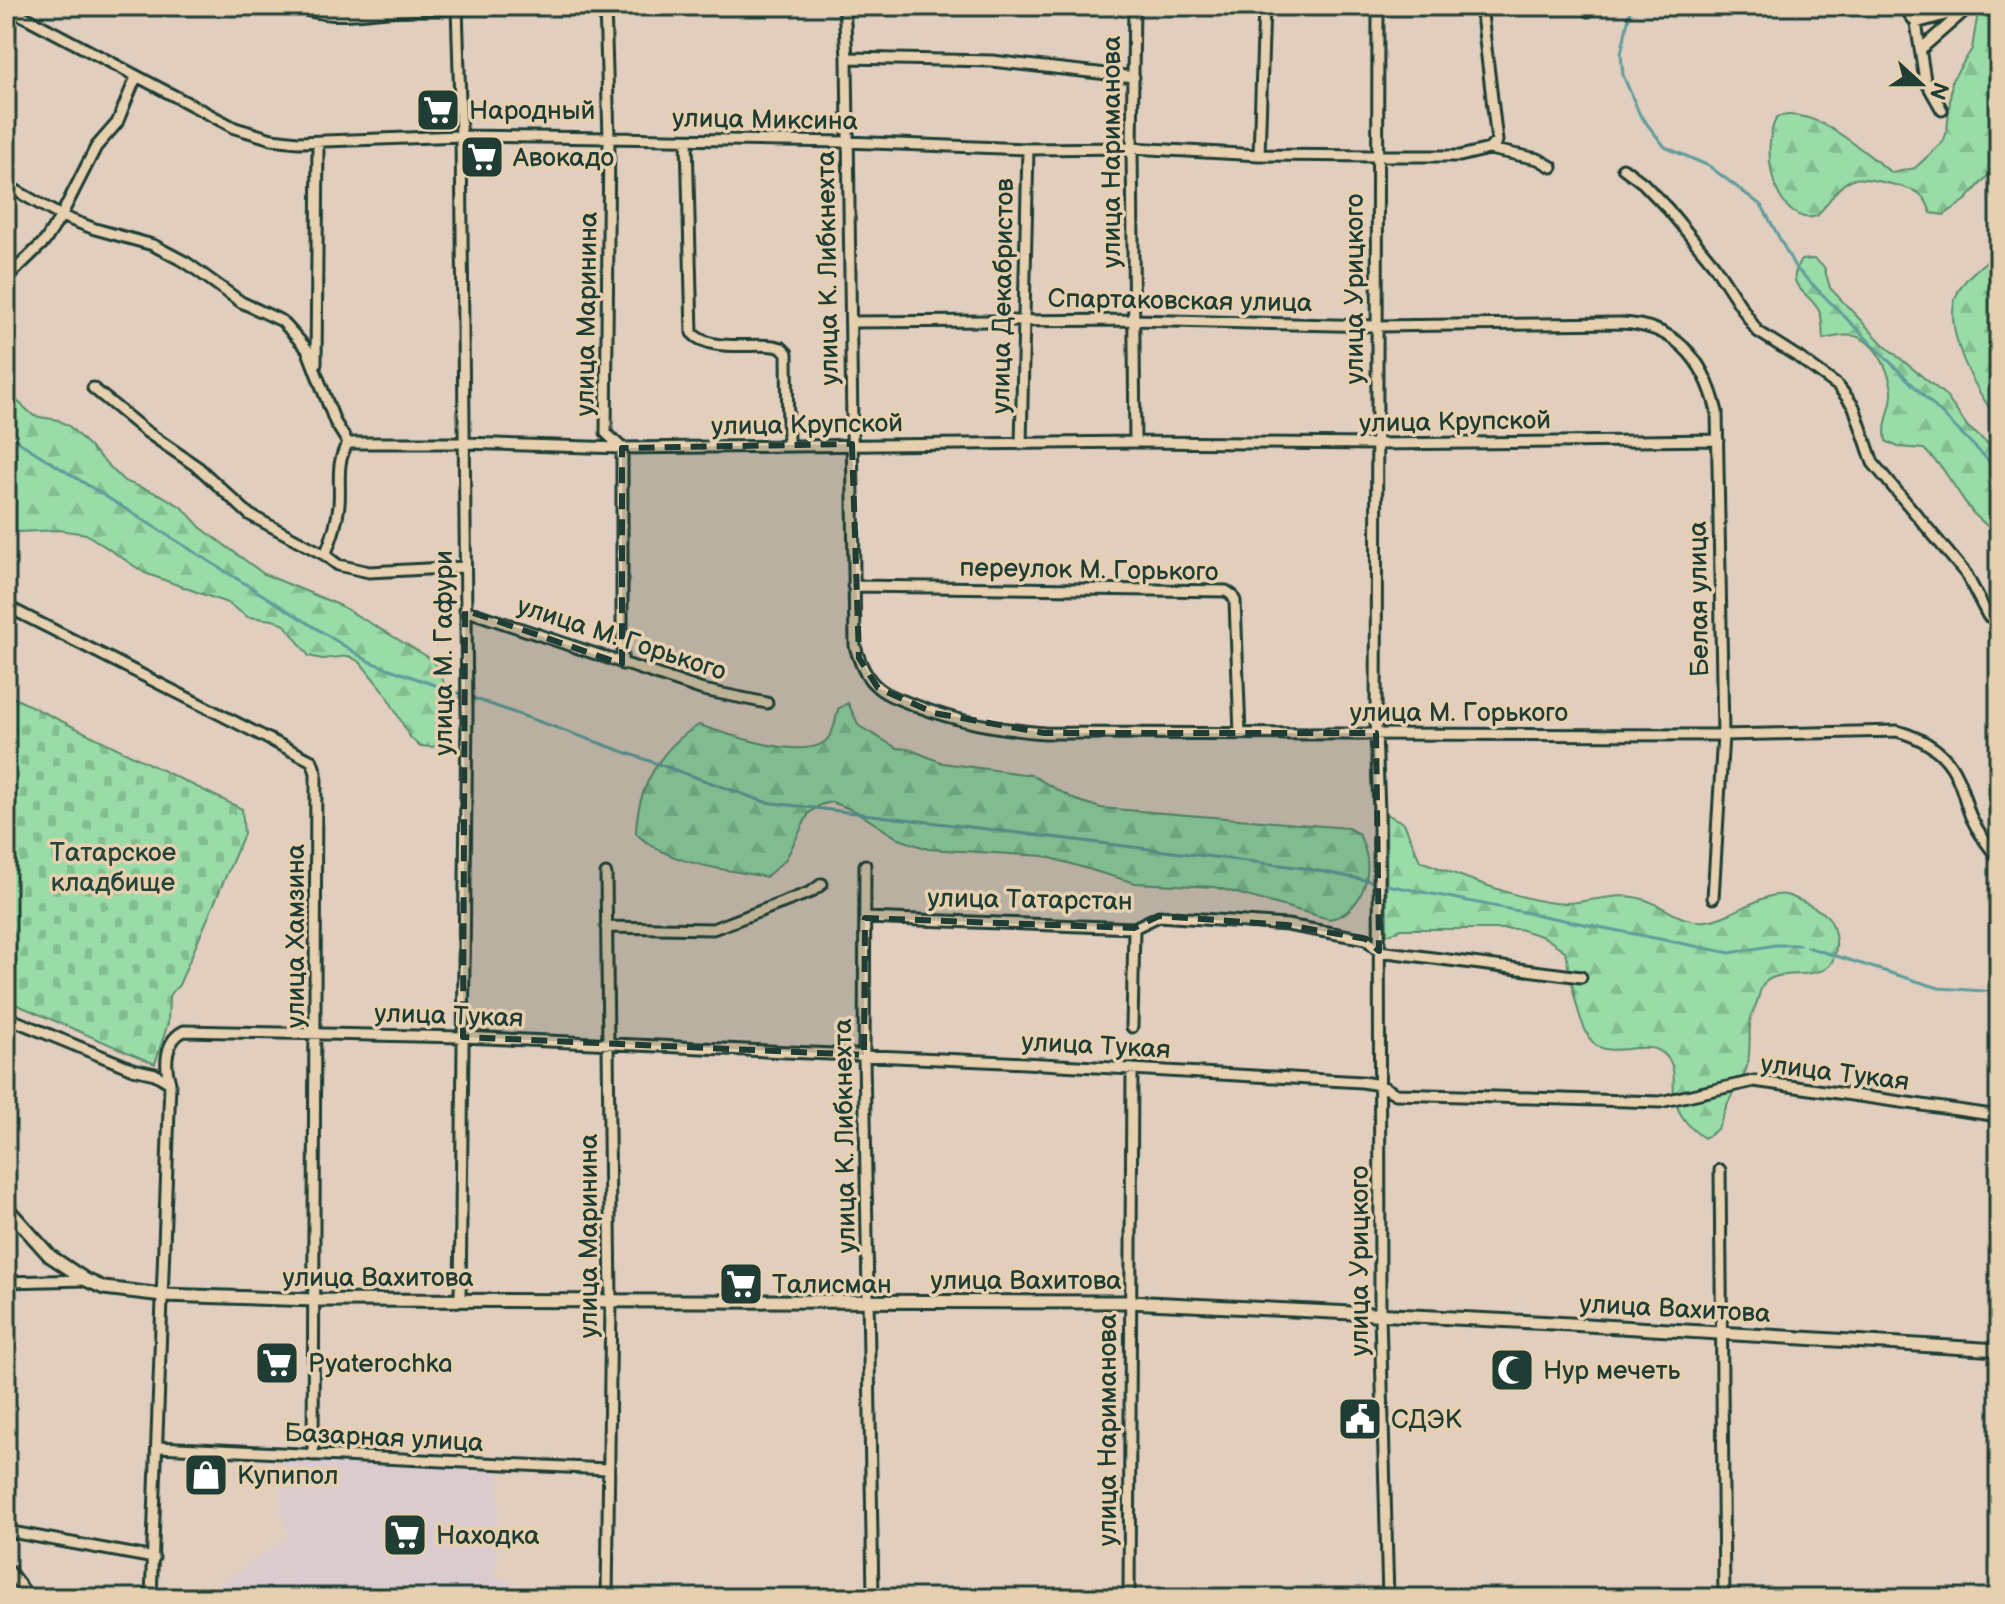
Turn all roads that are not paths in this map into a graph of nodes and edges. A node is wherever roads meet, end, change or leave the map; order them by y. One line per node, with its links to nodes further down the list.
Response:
1 (294, 6): 14 (street)
2 (492, 6): 14 (street)
3 (605, 6): 22 (street, улица Маринина)
4 (844, 6): 17 (street, улица К. Либкнехта)
5 (1134, 6): 19 (street, улица Нариманова)
6 (1264, 6): 29 (street)
7 (1378, 6): 30 (street, улица Урицкого)
8 (1481, 6): 28 (street)
9 (1585, 6): 10 (street)
10 (1594, 6)
11 (1903, 6): 15 (street)
12 (6, 7): 18 (street, улица Миксина)
13 (1968, 7): 15 (street); 16 (street)
14 (458, 8): 21 (street, улица М. Гафури)
15 (1916, 23): 16 (street)
16 (1921, 49): 20 (street)
17 (847, 58): 19 (street); 24 (street, улица К. Либкнехта)
18 (136, 77): 25 (street, улица Миксина); 34 (street)
19 (1134, 77): 26 (street, улица Нариманова)
20 (1942, 110)
21 (461, 136): 22 (street, улица Миксина); 25 (street, улица Миксина); 46 (street, улица М. Гафури)
22 (609, 138): 23 (street, улица Миксина); 51 (street, улица Маринина)
23 (687, 140): 24 (street, улица Миксина); 50 (street)
24 (846, 142): 27 (street, улица Миксина); 38 (street, улица К. Либкнехта)
25 (318, 143): 41 (street)
26 (1132, 148): 27 (street, улица Миксина); 29 (street, улица Миксина); 37 (street, улица Нариманова)
27 (1028, 149): 36 (street, улица Декабристов)
28 (1489, 149): 30 (street, улица Миксина); 31 (street, улица Миксина)
29 (1259, 155): 30 (street, улица Миксина)
30 (1376, 156): 39 (street, улица Урицкого)
31 (1552, 167)
32 (1623, 168): 57 (street)
33 (6, 185): 34 (street)
34 (61, 216): 35 (street); 41 (street)
35 (11, 274)
36 (1022, 319): 37 (street, Спартаковская улица); 38 (street, Спартаковская улица); 48 (street, улица Декабристов)
37 (1133, 320): 39 (street, Спартаковская улица); 44 (street, улица Нариманова)
38 (851, 322): 47 (street, улица К. Либкнехта)
39 (1376, 326): 40 (street, Спартаковская улица); 49 (street, улица Урицкого)
40 (1651, 328): 43 (street, Белая улица)
41 (316, 368): 45 (street)
42 (93, 388): 52 (street)
43 (1718, 440): 49 (street, улица Крупской); 63 (street, Белая улица)
44 (1135, 442): 48 (street, улица Крупской); 49 (street, улица Крупской)
45 (348, 443): 46 (street, улица Крупской); 52 (street)
46 (463, 443): 51 (street, улица Крупской); 53 (street, улица М. Гафури)
47 (852, 444): 48 (street, улица Крупской); 50 (street, улица Крупской); 54 (street, улица К. Либкнехта)
48 (1021, 444)
49 (1377, 444): 61 (street, улица Урицкого)
50 (788, 446): 51 (street, улица Крупской)
51 (622, 448): 58 (street, улица Маринина)
52 (325, 555): 53 (street)
53 (465, 567): 56 (street, улица М. Гафури)
54 (853, 586): 59 (street, улица К. Либкнехта); 62 (street, переулок М. Горького)
55 (6, 606): 76 (street, улица Хамзина)
56 (465, 610): 58 (street, улица М. Горького); 77 (street, улица М. Гафури)
57 (1999, 616)
58 (622, 664): 60 (street, улица М. Горького)
59 (865, 671): 62 (street, улица М. Горького)
60 (767, 703)
61 (1376, 733): 62 (street, улица М. Горького); 63 (street, улица М. Горького); 72 (street, улица Урицкого)
62 (1240, 734)
63 (1723, 735): 64 (street, улица М. Горького); 68 (street, Белая улица)
64 (1999, 859)
65 (865, 865): 69 (street, улица К. Либкнехта)
66 (606, 874): 70 (street, улица Маринина)
67 (822, 884): 70 (street)
68 (1713, 898)
69 (865, 918): 71 (street, улица Татарстан); 79 (street, улица К. Либкнехта)
70 (606, 927): 78 (street, улица Маринина)
71 (1134, 928): 72 (street, улица Татарстан); 75 (street)
72 (1379, 951): 73 (street, улица Татарстан); 82 (street, улица Урицкого)
73 (1581, 977)
74 (6, 1017): 81 (street)
75 (1132, 1027)
76 (317, 1032): 77 (street, улица Тукая); 81 (street, улица Тукая); 90 (street, улица Хамзина)
77 (463, 1037): 78 (street, улица Тукая); 89 (street, улица М. Гафури)
78 (608, 1045): 79 (street, улица Тукая); 91 (street, улица Маринина)
79 (864, 1055): 80 (street, улица Тукая); 92 (street, улица К. Либкнехта)
80 (1132, 1069): 82 (street, улица Тукая); 93 (street, улица Нариманова)
81 (170, 1083): 88 (street)
82 (1380, 1085): 83 (street, улица Тукая); 94 (street, улица Урицкого)
83 (1999, 1116)
84 (1720, 1170): 95 (street)
85 (6, 1207): 86 (street)
86 (86, 1280): 87 (street, улица Вахитова); 88 (street, улица Вахитова)
87 (6, 1282)
88 (163, 1295): 90 (street, улица Вахитова); 97 (street)
89 (460, 1299): 90 (street, улица Вахитова); 91 (street, улица Вахитова)
90 (315, 1300): 98 (street, улица Хамзина)
91 (611, 1301): 92 (street, улица Вахитова); 99 (street, улица Маринина)
92 (868, 1302): 93 (street, улица Вахитова); 106 (street, улица К. Либкнехта)
93 (1129, 1302): 94 (street, улица Вахитова); 107 (street, улица Нариманова)
94 (1380, 1315): 95 (street, улица Вахитова); 108 (street, улица Урицкого)
95 (1719, 1332): 96 (street, улица Вахитова); 109 (street)
96 (1999, 1350)
97 (158, 1447): 98 (street, Базарная улица); 101 (street)
98 (313, 1455): 99 (street, Базарная улица)
99 (607, 1469): 105 (street, улица Маринина)
100 (6, 1531): 101 (street)
101 (154, 1558): 104 (street)
102 (6, 1567): 103 (street)
103 (30, 1598)
104 (151, 1598)
105 (607, 1598)
106 (873, 1598)
107 (1129, 1598)
108 (1388, 1598)
109 (1724, 1598)

